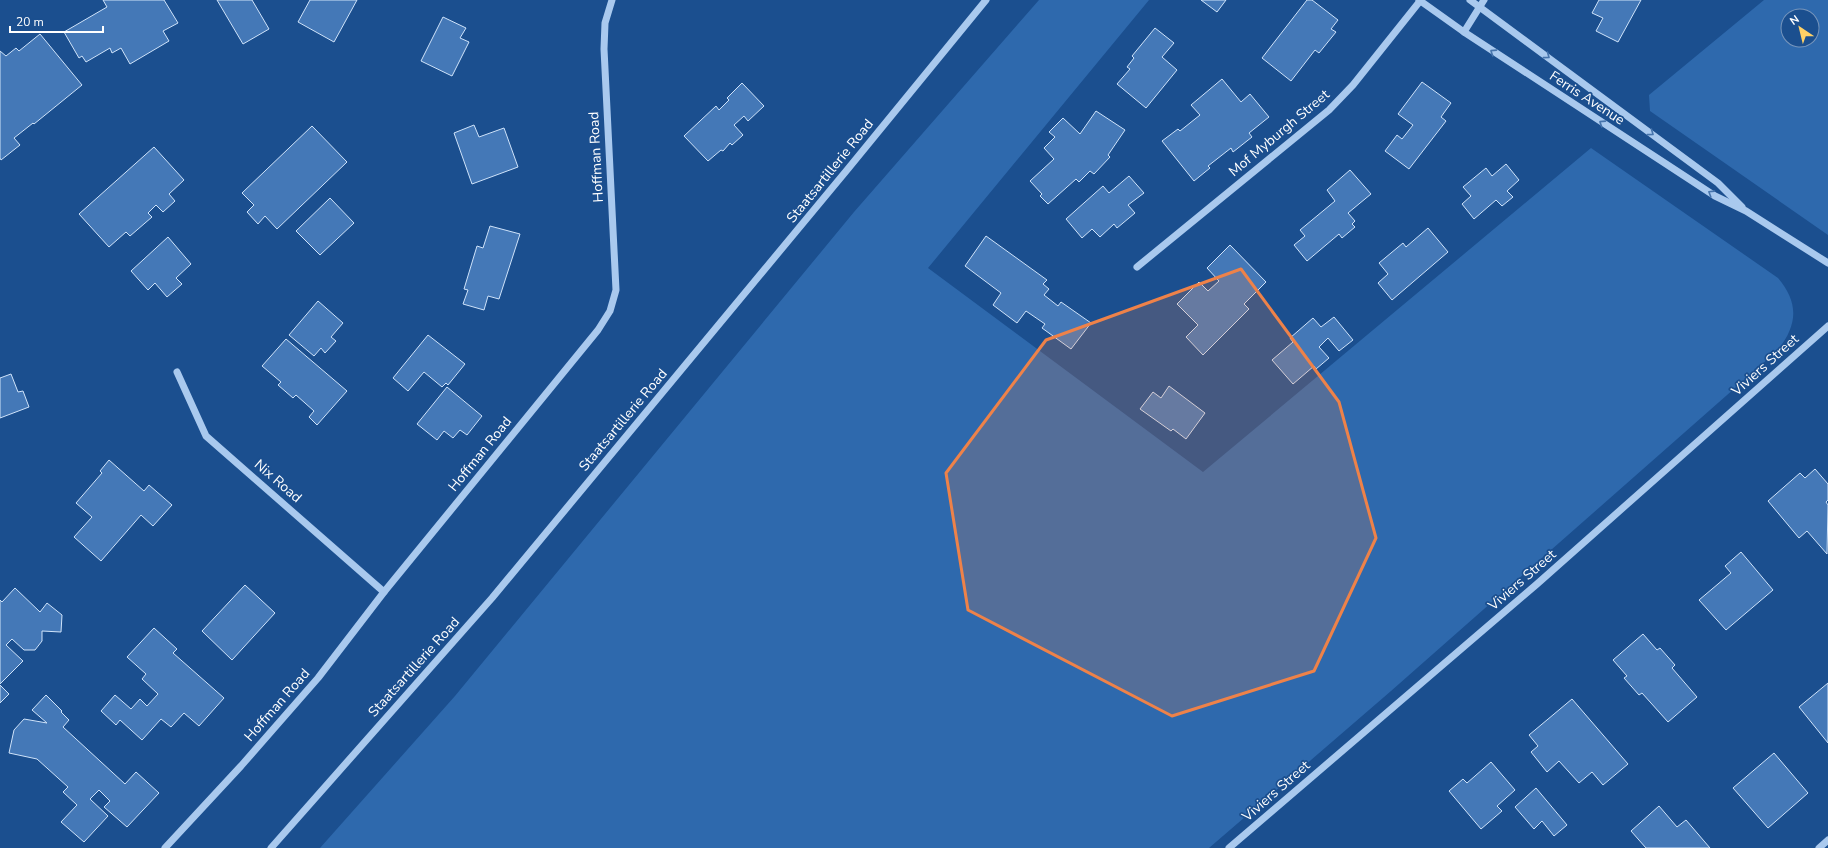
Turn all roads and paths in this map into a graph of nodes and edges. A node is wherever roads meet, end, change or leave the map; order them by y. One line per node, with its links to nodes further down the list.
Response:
1 (611, 0): 13 (street, Hoffman Road)
2 (986, 0): 16 (street, Staatsartillerie Road)
3 (1470, 0): 6 (street, Ferris Avenue)
4 (1484, 0): 6 (street)
5 (1420, 1): 7 (street, Ferris Avenue); 10 (street, Mof Myburgh Street)
6 (1480, 7): 7 (street); 8 (street, Ferris Avenue, one-way to 8)
7 (1464, 32): 8 (street, Ferris Avenue, one-way to 7)
8 (1746, 211): 9 (street, Ferris Avenue)
9 (1828, 263)
10 (1137, 267)
11 (1828, 326): 17 (street, Viviers Street)
12 (178, 372): 13 (street, Nix Road)
13 (384, 592): 15 (street, Hoffman Road)
14 (1828, 840): 18 (street)
15 (164, 848)
16 (270, 848)
17 (1229, 848)
18 (1819, 848)

